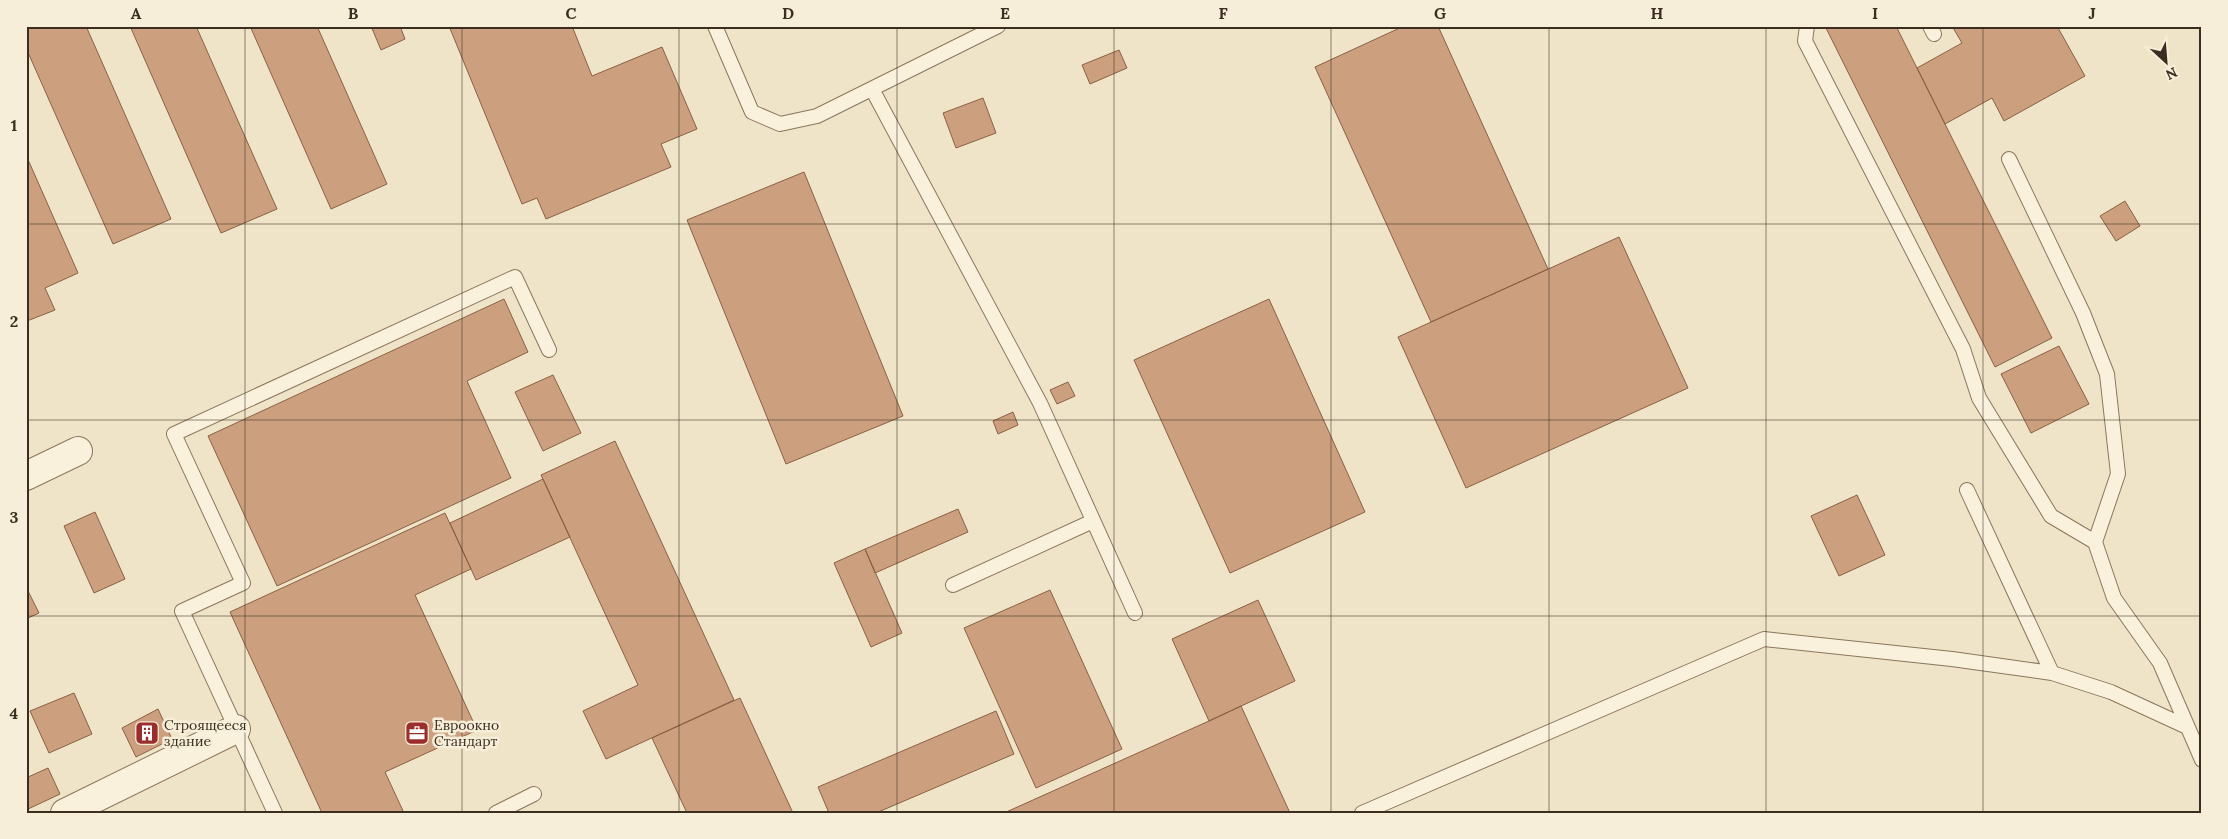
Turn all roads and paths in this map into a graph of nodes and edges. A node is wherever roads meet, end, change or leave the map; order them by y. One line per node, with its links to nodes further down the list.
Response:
1 (715, 26): 4 (lane)
2 (998, 26): 4 (lane)
3 (1807, 26): 11 (lane)
4 (872, 89): 10 (lane)
5 (2009, 159): 11 (lane)
6 (548, 350): 16 (lane)
7 (78, 451): 8 (street)
8 (26, 476)
9 (1967, 490): 14 (lane)
10 (1093, 521): 12 (lane); 13 (lane)
11 (2095, 542): 15 (lane)
12 (953, 585)
13 (1134, 613)
14 (2052, 674): 15 (lane); 22 (lane)
15 (2187, 727): 17 (lane)
16 (236, 729): 19 (street); 20 (lane)
17 (2202, 760)
18 (534, 794): 21 (lane)
19 (66, 813)
20 (275, 813)
21 (496, 813)
22 (1362, 813)

